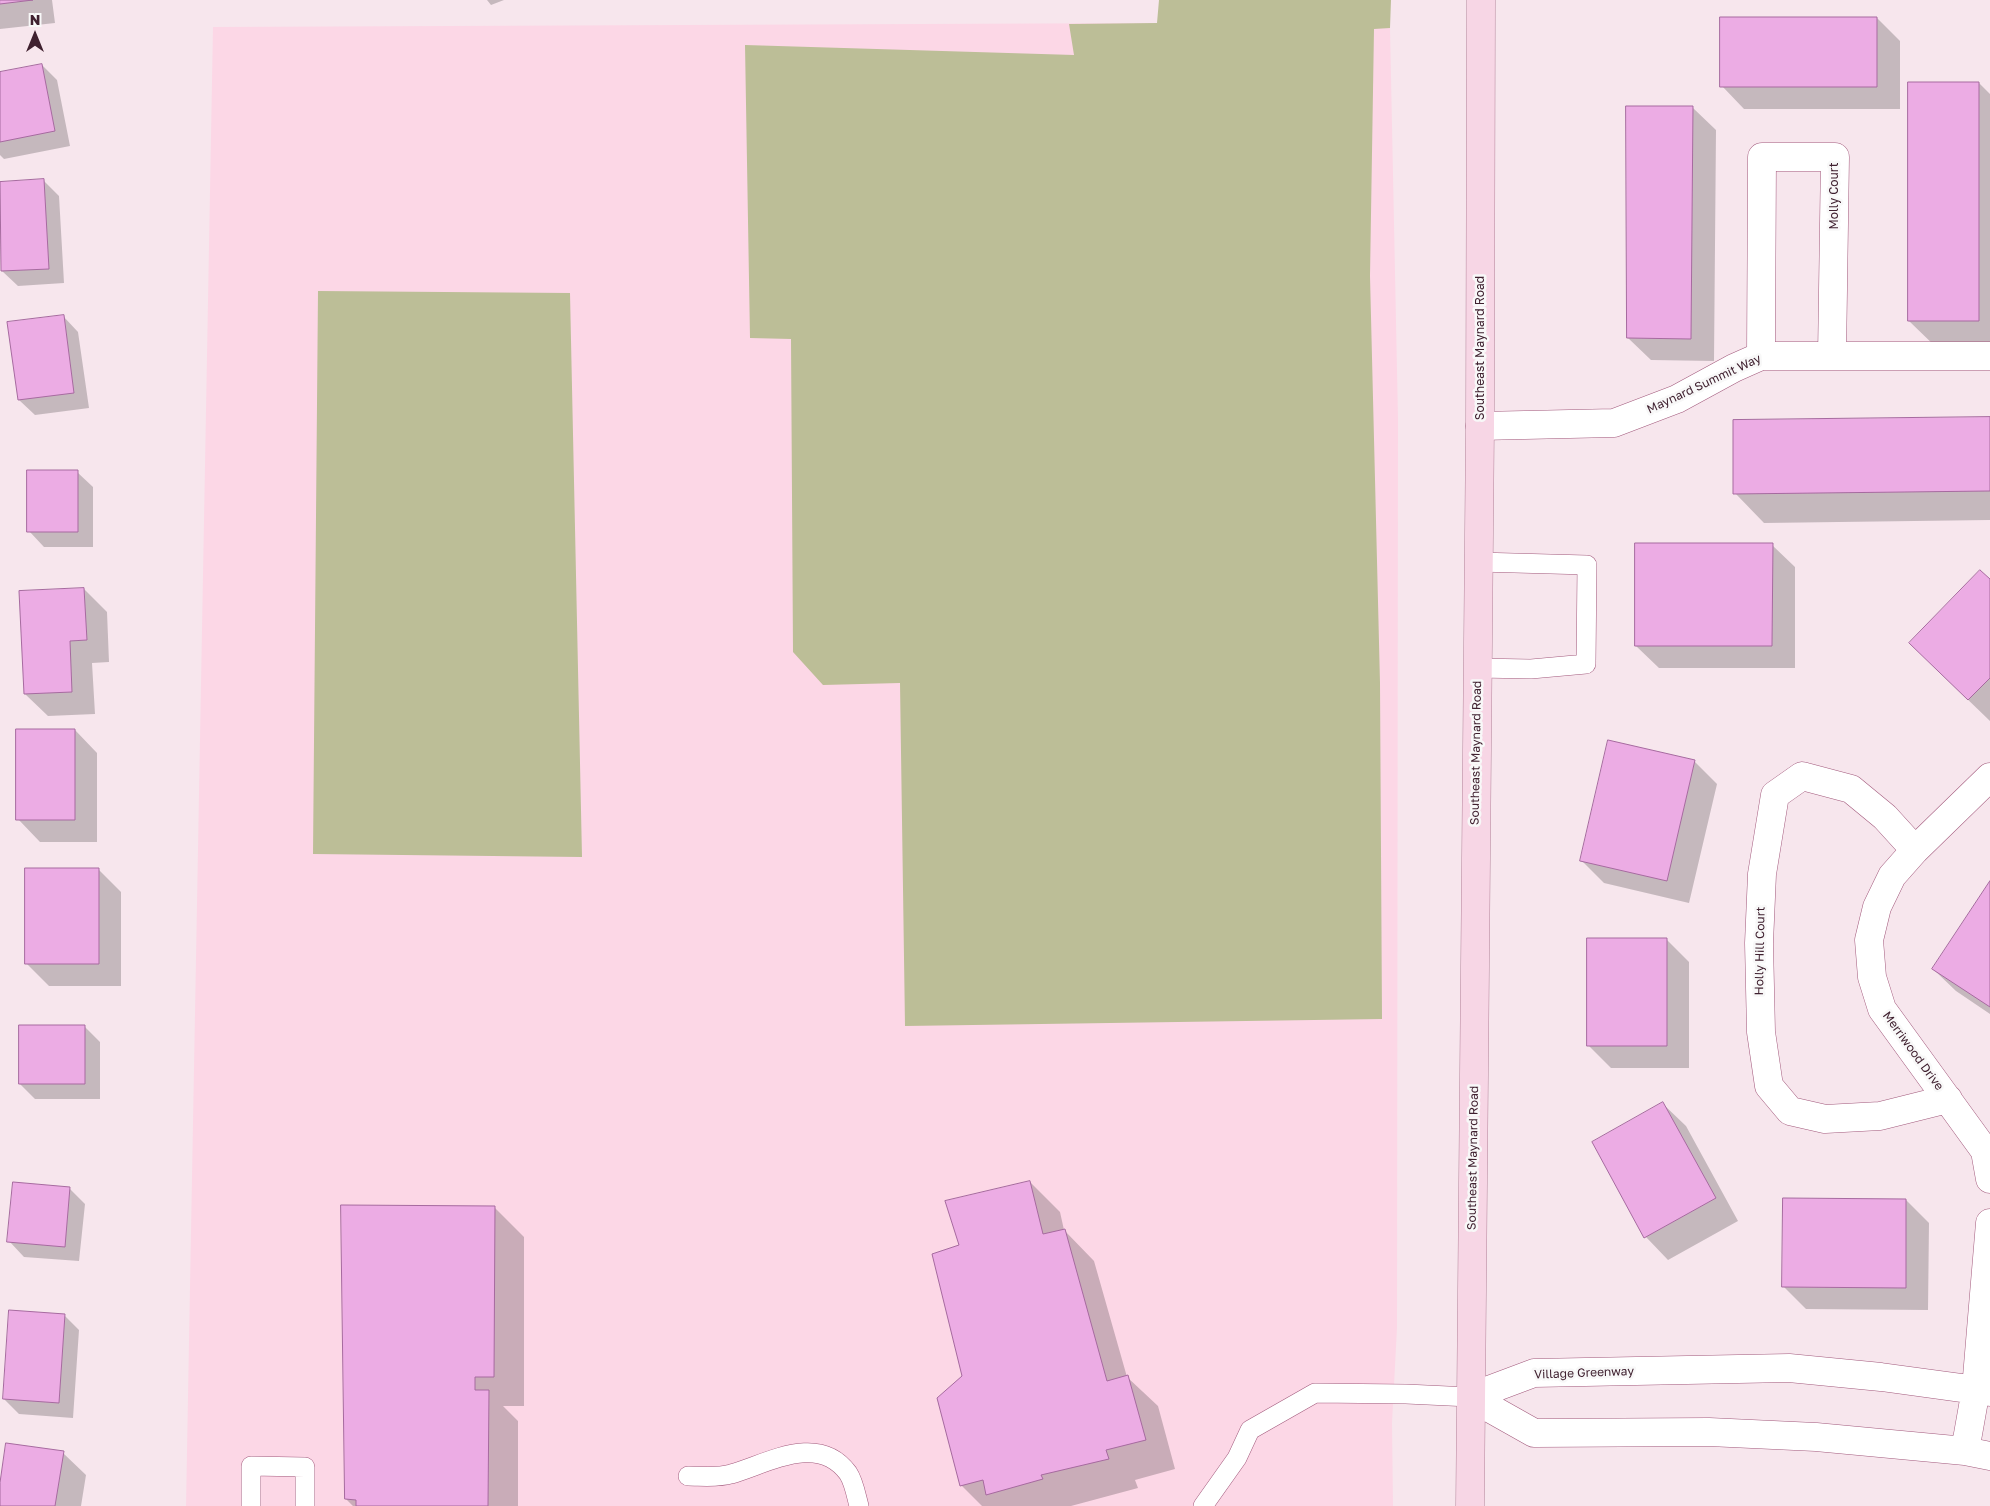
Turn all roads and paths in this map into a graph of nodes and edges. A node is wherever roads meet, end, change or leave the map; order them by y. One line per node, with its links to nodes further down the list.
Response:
1 (1481, 0): 5 (main road, Southeast Maynard Road)
2 (1761, 356): 3 (street, Maynard Summit Way); 3 (street, Molly Court); 5 (street, Maynard Summit Way)
3 (1832, 356): 4 (street, Maynard Summit Way)
4 (1990, 356)
5 (1480, 426): 6 (main road, Southeast Maynard Road)
6 (1478, 562): 7 (main road, Southeast Maynard Road); 7 (lane)
7 (1477, 668): 14 (main road, Southeast Maynard Road)
8 (1990, 777): 9 (street, Merriwood Drive)
9 (1915, 850): 10 (street, Merriwood Drive); 10 (street, Holly Hill Court)
10 (1948, 1099): 11 (street, Merriwood Drive)
11 (1990, 1179)
12 (1990, 1223): 13 (street)
13 (1983, 1391): 14 (street, Village Greenway); 15 (street)
14 (1470, 1397): 15 (street); 20 (lane); 21 (main road, Southeast Maynard Road)
15 (1977, 1454)
16 (688, 1476): 19 (lane)
17 (251, 1506): 18 (lane)
18 (305, 1506)
19 (859, 1506)
20 (1203, 1506)
21 (1470, 1506)

